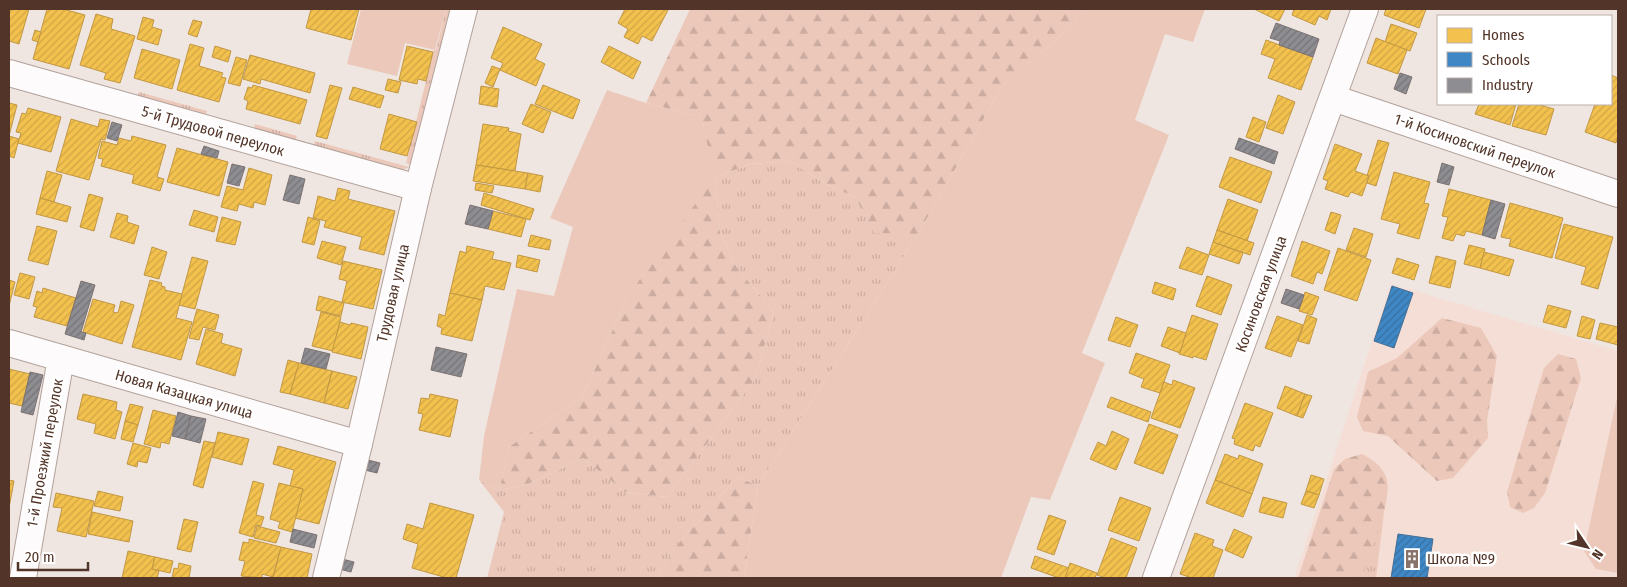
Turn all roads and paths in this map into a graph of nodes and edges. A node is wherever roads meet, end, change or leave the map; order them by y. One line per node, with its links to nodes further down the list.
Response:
1 (464, 9): 5 (street, Трудовая улица)
2 (1365, 9): 4 (street, Косиновская улица)
3 (9, 73): 5 (street, 5-й Трудовой переулок)
4 (1333, 98): 6 (street, 1-й Косиновский переулок); 12 (street, Косиновская улица)
5 (418, 188): 9 (street, Трудовая улица)
6 (1618, 194)
7 (9, 343): 8 (street, Новая Казацкая улица)
8 (61, 358): 9 (street, Новая Казацкая улица); 10 (street, 1-й Проезжий переулок)
9 (359, 444): 11 (street, Трудовая улица)
10 (23, 578)
11 (326, 578)
12 (1156, 578)

